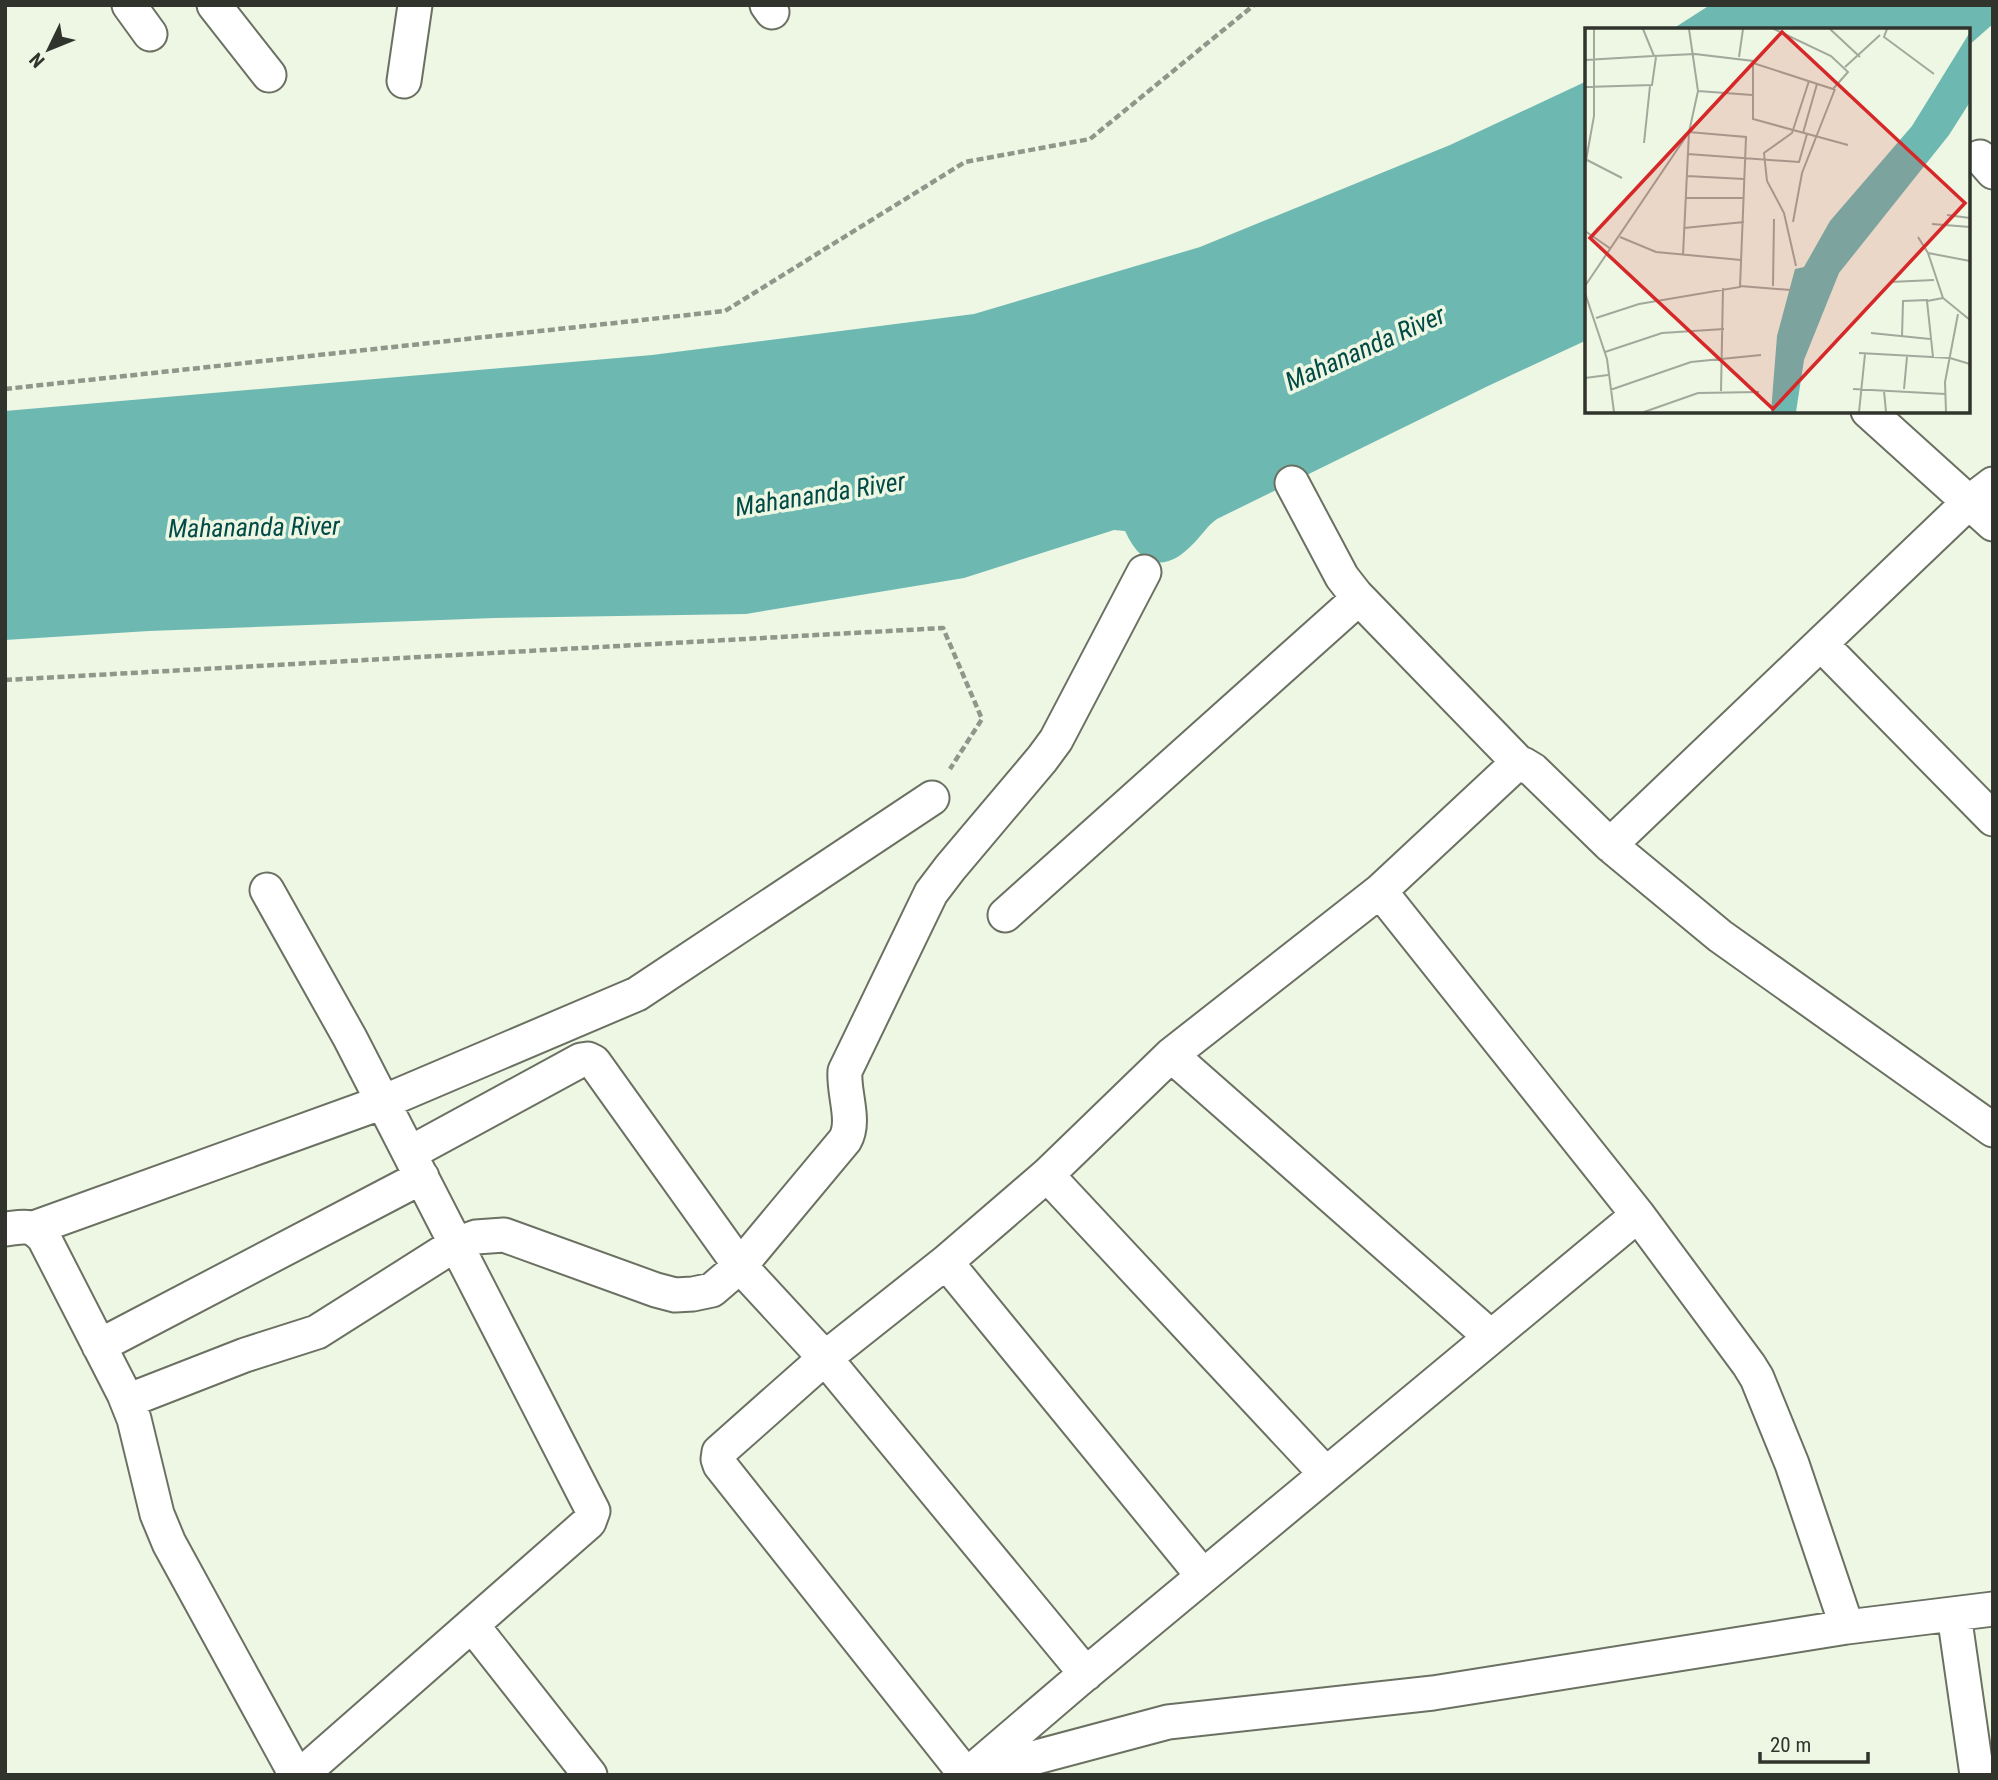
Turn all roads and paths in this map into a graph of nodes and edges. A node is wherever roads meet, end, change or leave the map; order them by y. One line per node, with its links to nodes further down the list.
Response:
1 (129, 5): 5 (street)
2 (214, 5): 6 (street)
3 (415, 5): 7 (street)
4 (1254, 5): 8 (path)
5 (149, 34)
6 (269, 75)
7 (404, 81)
8 (5, 389)
9 (1870, 413): 11 (street)
10 (1292, 483): 13 (street)
11 (1984, 504): 14 (street)
12 (1144, 572): 32 (street)
13 (1359, 598): 16 (street); 22 (street)
14 (1821, 644): 18 (street); 19 (street)
15 (5, 680): 17 (path)
16 (1520, 764): 19 (street); 21 (street)
17 (932, 798): 24 (street)
18 (1993, 819)
19 (1610, 845): 25 (street)
20 (267, 890): 24 (street)
21 (1380, 891): 23 (street); 28 (street)
22 (1005, 915)
23 (1171, 1055): 27 (street); 33 (street)
24 (383, 1102): 26 (street); 29 (street)
25 (1993, 1130)
26 (416, 1165): 30 (street); 32 (street); 34 (street)
27 (1047, 1175): 31 (street); 37 (street)
28 (1637, 1215): 33 (street); 42 (street)
29 (20, 1228): 34 (street)
30 (456, 1244): 32 (street); 36 (street); 41 (street)
31 (946, 1262): 35 (street); 38 (street)
32 (740, 1266): 35 (street)
33 (1491, 1337): 37 (street)
34 (99, 1346): 36 (street)
35 (825, 1358): 43 (street); 46 (street)
36 (127, 1401): 44 (street)
37 (1326, 1474): 38 (street)
38 (1203, 1576): 43 (street)
39 (1993, 1609): 40 (street)
40 (1954, 1614): 42 (street); 47 (street)
41 (472, 1625): 44 (street); 45 (street)
42 (1847, 1627): 46 (street)
43 (1086, 1674): 46 (street)
44 (299, 1775)
45 (590, 1775)
46 (968, 1775)
47 (1977, 1775)

